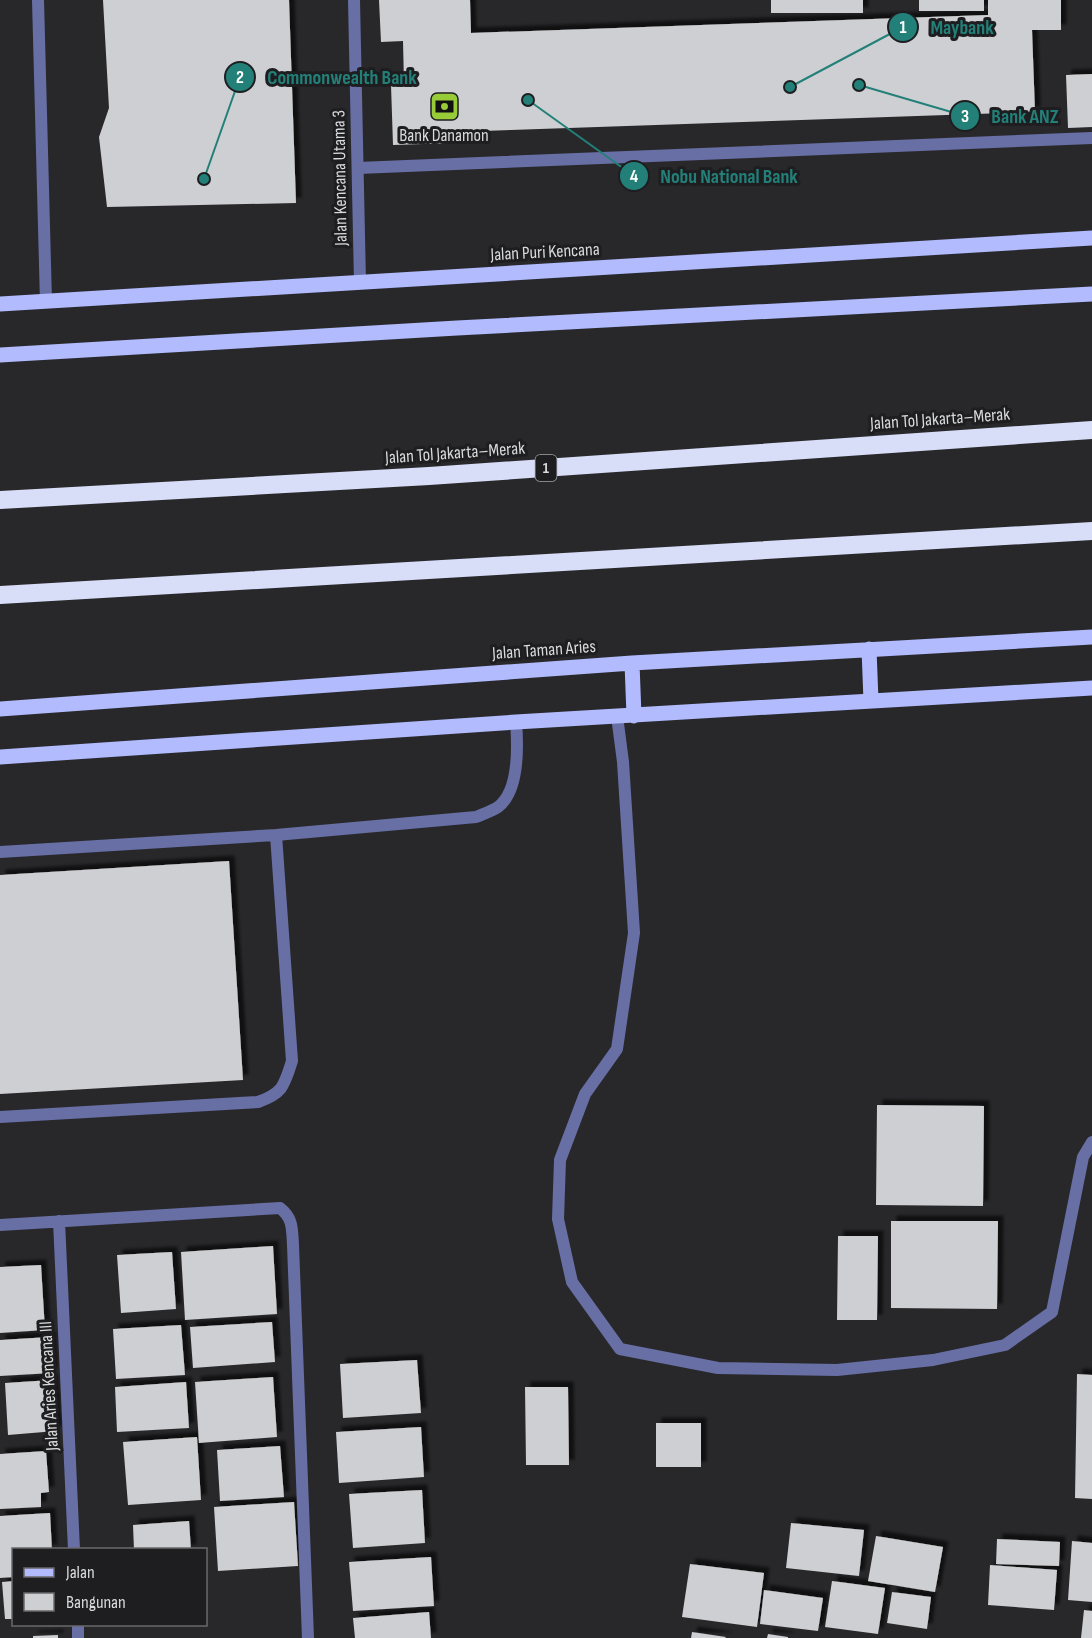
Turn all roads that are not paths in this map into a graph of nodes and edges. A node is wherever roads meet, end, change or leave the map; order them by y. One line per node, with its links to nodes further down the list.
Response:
1 (38, 0): 8 (street)
2 (354, 0): 4 (street, Jalan Kencana Utama 3)
3 (1092, 138): 4 (street)
4 (358, 168): 6 (street, Jalan Kencana Utama 3)
5 (1092, 238): 6 (main road, Jalan Puri Kencana)
6 (360, 283): 8 (main road, Jalan Puri Kencana)
7 (1092, 294): 10 (main road)
8 (46, 302): 9 (main road, Jalan Puri Kencana)
9 (0, 304)
10 (0, 355)
11 (1092, 430): 12 (highway, Jalan Tol Jakarta–Merak / 1)
12 (0, 500)
13 (1092, 531): 14 (highway)
14 (0, 595)
15 (1092, 637): 16 (main road, Jalan Taman Aries)
16 (869, 649): 17 (main road, Jalan Taman Aries); 19 (main road)
17 (632, 663): 20 (main road, Jalan Taman Aries); 22 (main road)
18 (1092, 688): 19 (main road)
19 (871, 701): 22 (main road)
20 (0, 709)
21 (617, 716): 22 (main road); 23 (main road); 28 (street)
22 (634, 716)
23 (516, 722): 24 (main road); 25 (street)
24 (0, 757)
25 (276, 835): 26 (street); 27 (street)
26 (0, 852)
27 (0, 1117)
28 (1092, 1142)
29 (59, 1221): 30 (street); 31 (street, Jalan Aries Kencana III); 32 (street)
30 (0, 1225)
31 (74, 1548)
32 (308, 1638)

